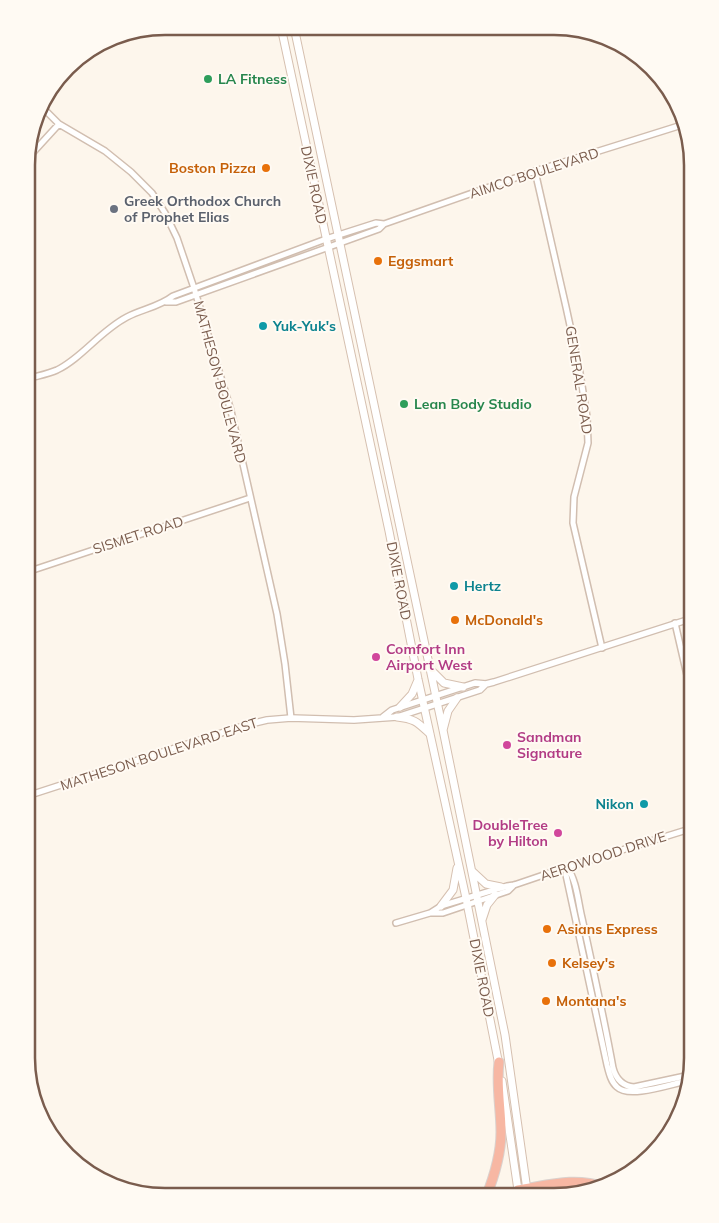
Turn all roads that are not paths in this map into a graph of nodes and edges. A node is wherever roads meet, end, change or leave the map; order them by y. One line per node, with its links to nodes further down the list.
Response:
1 (282, 35): 8 (main road, DIXIE ROAD)
2 (295, 35): 6 (main road, DIXIE ROAD)
3 (47, 112): 4 (street, MATHESON BOULEVARD)
4 (59, 124): 7 (street); 15 (street, MATHESON BOULEVARD)
5 (678, 126): 9 (street, AIMCO BOULEVARD)
6 (319, 146): 8 (main road); 11 (main road, DIXIE ROAD)
7 (36, 149)
8 (307, 150): 12 (main road, DIXIE ROAD)
9 (535, 171): 10 (street, AIMCO BOULEVARD); 23 (street, GENERAL ROAD)
10 (384, 224): 11 (street, AIMCO BOULEVARD); 13 (street, AIMCO BOULEVARD)
11 (337, 235): 12 (street, AIMCO BOULEVARD); 13 (main road, DIXIE ROAD)
12 (326, 239): 14 (main road, DIXIE ROAD); 15 (street, AIMCO BOULEVARD)
13 (339, 244): 14 (street, AIMCO BOULEVARD); 25 (main road, DIXIE ROAD)
14 (328, 248): 16 (street, AIMCO BOULEVARD); 26 (main road, DIXIE ROAD)
15 (194, 288): 16 (street, MATHESON BOULEVARD); 17 (street, AIMCO BOULEVARD)
16 (196, 295): 17 (street, AIMCO BOULEVARD); 19 (street, MATHESON BOULEVARD)
17 (166, 302): 18 (street, AIMCO BOULEVARD)
18 (35, 377)
19 (250, 498): 20 (street, SISMET ROAD); 37 (street, MATHESON BOULEVARD)
20 (35, 569)
21 (684, 620): 22 (street, MATHESON BOULEVARD EAST)
22 (675, 623): 23 (street, MATHESON BOULEVARD EAST); 24 (street)
23 (602, 648): 27 (street, MATHESON BOULEVARD EAST)
24 (684, 664)
25 (429, 669): 28 (main road); 29 (main road, DIXIE ROAD)
26 (418, 679): 31 (main road, DIXIE ROAD); 33 (main road)
27 (486, 684): 28 (street, MATHESON BOULEVARD EAST); 30 (street, MATHESON BOULEVARD EAST)
28 (463, 687): 29 (street, MATHESON BOULEVARD EAST)
29 (435, 696): 31 (street, MATHESON BOULEVARD EAST); 32 (main road, DIXIE ROAD)
30 (457, 698): 32 (street, MATHESON BOULEVARD EAST); 38 (main road)
31 (423, 700): 33 (street, MATHESON BOULEVARD EAST); 34 (main road, DIXIE ROAD)
32 (437, 705): 34 (street, MATHESON BOULEVARD EAST); 38 (main road, DIXIE ROAD)
33 (400, 707): 35 (street, MATHESON BOULEVARD EAST)
34 (425, 708): 36 (street, MATHESON BOULEVARD EAST); 39 (main road, DIXIE ROAD)
35 (383, 717): 36 (street, MATHESON BOULEVARD EAST); 37 (street, MATHESON BOULEVARD EAST)
36 (397, 717): 39 (main road)
37 (291, 718): 40 (street, MATHESON BOULEVARD EAST)
38 (443, 730): 44 (main road, DIXIE ROAD)
39 (430, 734): 42 (main road, DIXIE ROAD)
40 (35, 793)
41 (684, 830): 43 (street, AEROWOOD DRIVE)
42 (458, 863): 49 (main road, DIXIE ROAD); 50 (main road)
43 (567, 867): 45 (street, AEROWOOD DRIVE); 55 (street); 56 (street)
44 (470, 868): 46 (main road); 48 (main road, DIXIE ROAD)
45 (514, 885): 46 (street, AEROWOOD DRIVE); 47 (street, AEROWOOD DRIVE)
46 (501, 887): 48 (street, AEROWOOD DRIVE)
47 (495, 895): 48 (street, AEROWOOD DRIVE); 53 (main road)
48 (477, 898): 49 (street, AEROWOOD DRIVE); 53 (main road, DIXIE ROAD)
49 (467, 901): 50 (street, AEROWOOD DRIVE); 51 (street, AEROWOOD DRIVE); 54 (main road, DIXIE ROAD)
50 (440, 906): 51 (street, AEROWOOD DRIVE)
51 (430, 913): 52 (street, AEROWOOD DRIVE)
52 (396, 923)
53 (482, 923): 59 (main road, DIXIE ROAD)
54 (499, 1062): 58 (highway); 60 (main road, DIXIE ROAD)
55 (683, 1077)
56 (682, 1082)
57 (591, 1183): 61 (highway)
58 (490, 1188)
59 (522, 1188)
60 (522, 1188)
61 (544, 1188)

